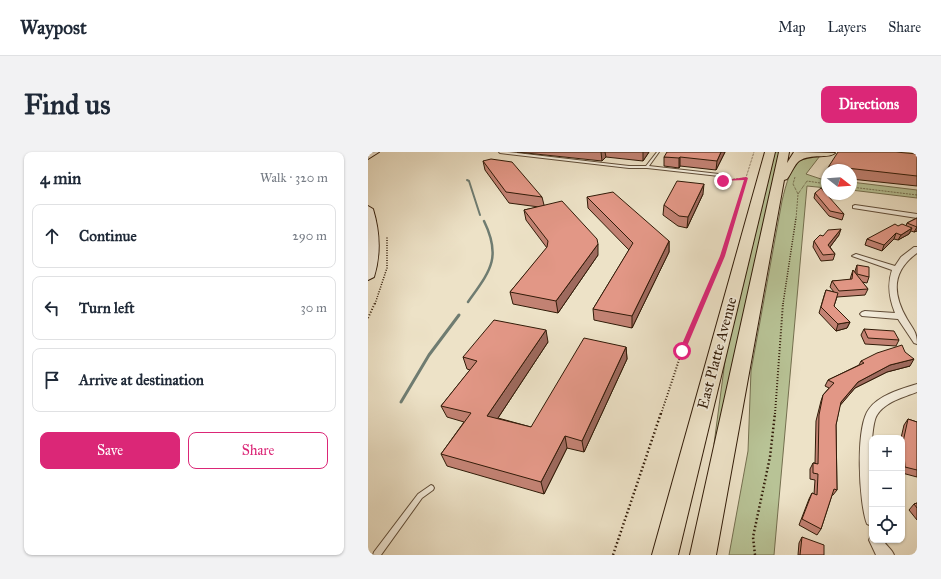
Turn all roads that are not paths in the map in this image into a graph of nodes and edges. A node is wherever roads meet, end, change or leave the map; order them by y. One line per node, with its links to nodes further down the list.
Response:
1 (375, 152): 9 (street)
2 (500, 152): 10 (lane)
3 (658, 152): 10 (lane)
4 (760, 152): 12 (highway)
5 (770, 152): 12 (highway, East Platte Avenue)
6 (784, 152): 12 (highway, East Platte Avenue)
7 (830, 153): 8 (highway)
8 (796, 156): 12 (highway)
9 (368, 157)
10 (647, 167): 11 (lane)
11 (719, 175)
12 (769, 183): 28 (highway, East Platte Avenue); 29 (highway, East Platte Avenue)
13 (855, 208): 15 (street)
14 (368, 209): 19 (street)
15 (917, 216)
16 (917, 249): 18 (street)
17 (856, 256): 18 (street)
18 (897, 268): 21 (street)
19 (368, 277)
20 (865, 314): 21 (street)
21 (900, 316): 22 (street)
22 (917, 341)
23 (917, 388): 25 (street)
24 (431, 488): 27 (lane)
25 (871, 507)
26 (877, 543): 30 (street)
27 (377, 555)
28 (665, 555)
29 (703, 555)
30 (887, 555)

